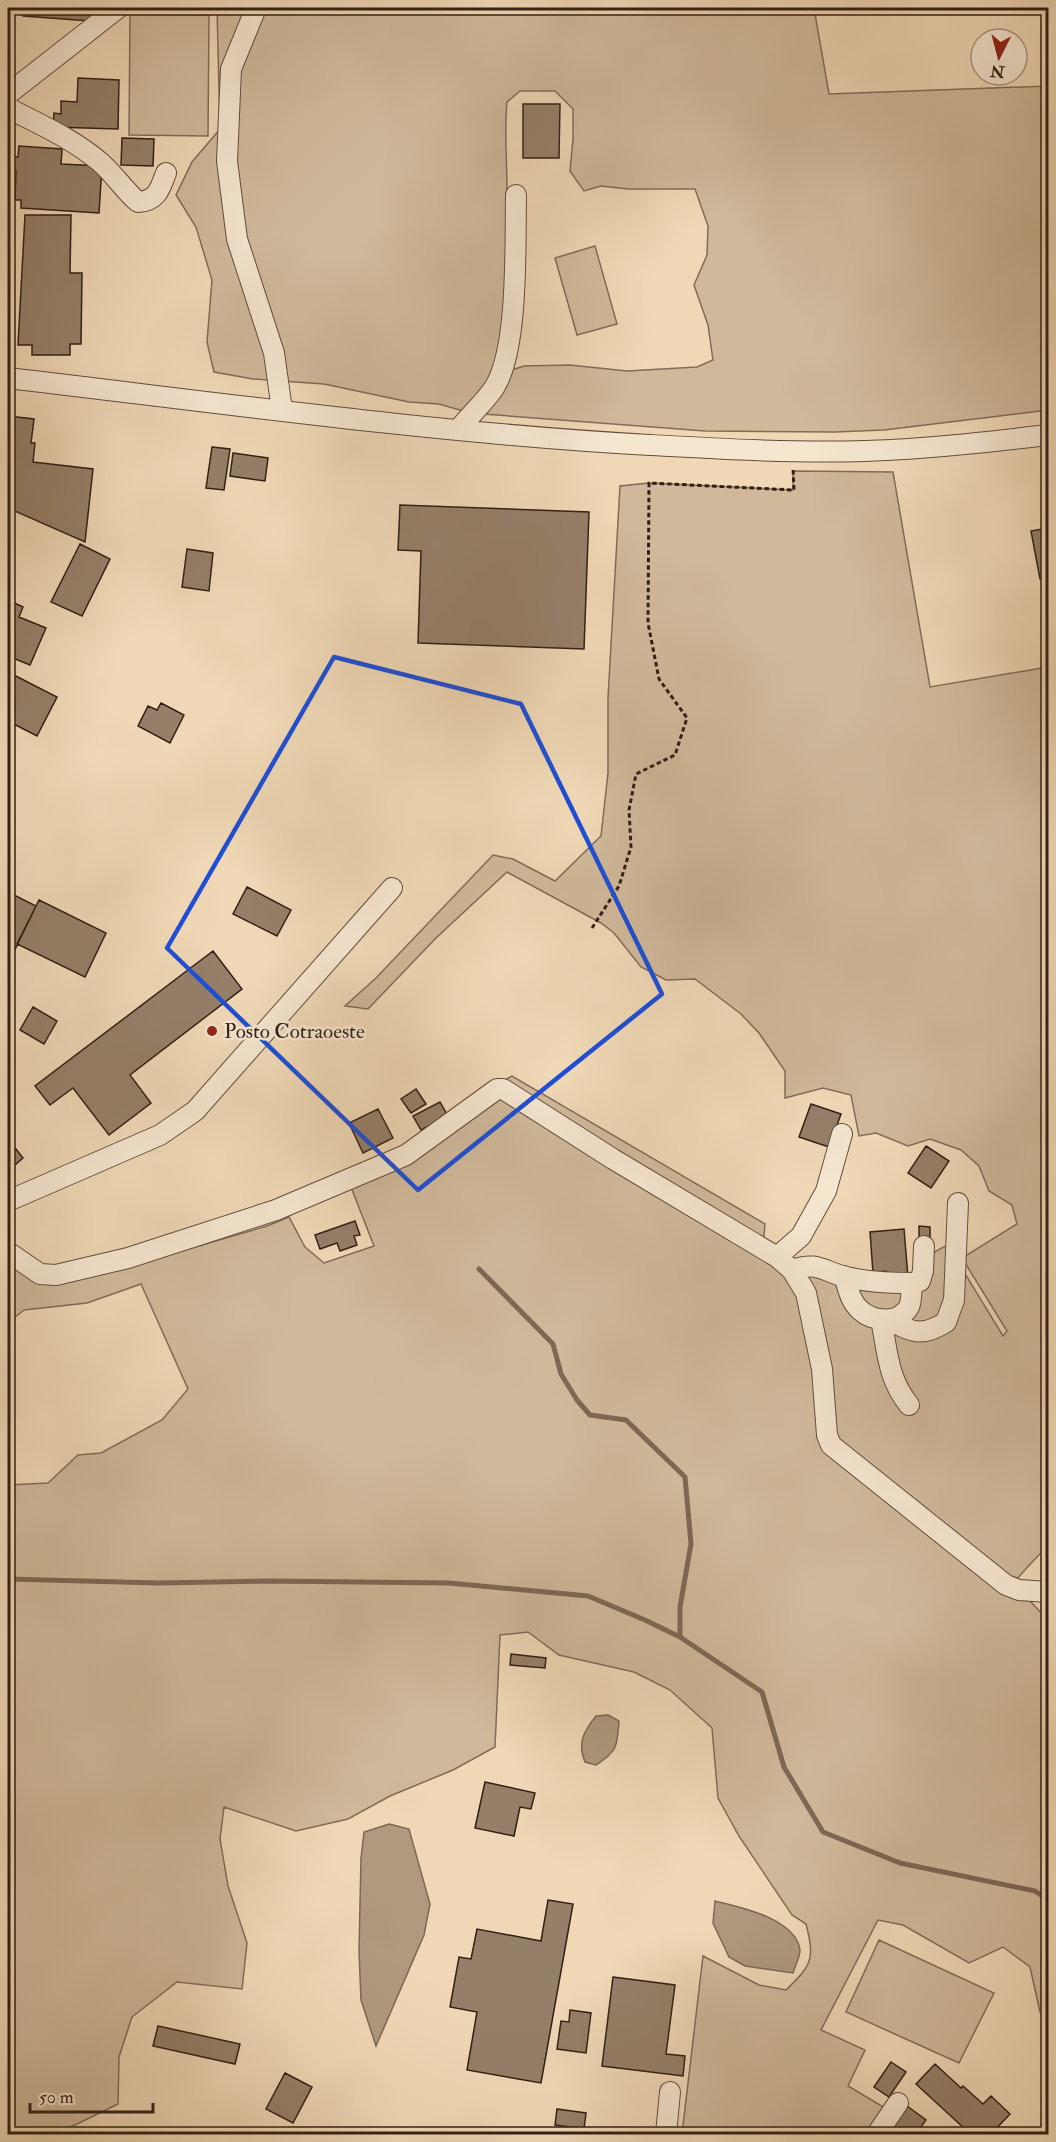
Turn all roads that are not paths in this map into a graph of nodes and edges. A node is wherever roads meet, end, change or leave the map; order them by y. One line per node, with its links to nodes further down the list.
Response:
1 (118, 8): 3 (street)
2 (256, 8): 8 (street)
3 (8, 94)
4 (8, 108): 5 (street)
5 (166, 173)
6 (516, 195): 9 (street)
7 (8, 378): 8 (street)
8 (282, 410): 9 (street)
9 (458, 430): 10 (street)
10 (1048, 435)
11 (392, 888): 13 (street)
12 (842, 1134): 17 (street)
13 (8, 1201)
14 (958, 1203): 21 (street)
15 (924, 1246): 20 (street)
16 (8, 1252): 17 (street)
17 (777, 1257): 18 (street)
18 (792, 1270): 19 (street); 23 (street)
19 (844, 1276): 20 (street); 21 (street)
20 (912, 1284): 21 (street)
21 (885, 1320): 22 (street)
22 (909, 1405)
23 (1048, 1593)
24 (670, 2092): 26 (street)
25 (898, 2103): 27 (street)
26 (666, 2134)
27 (877, 2134)

